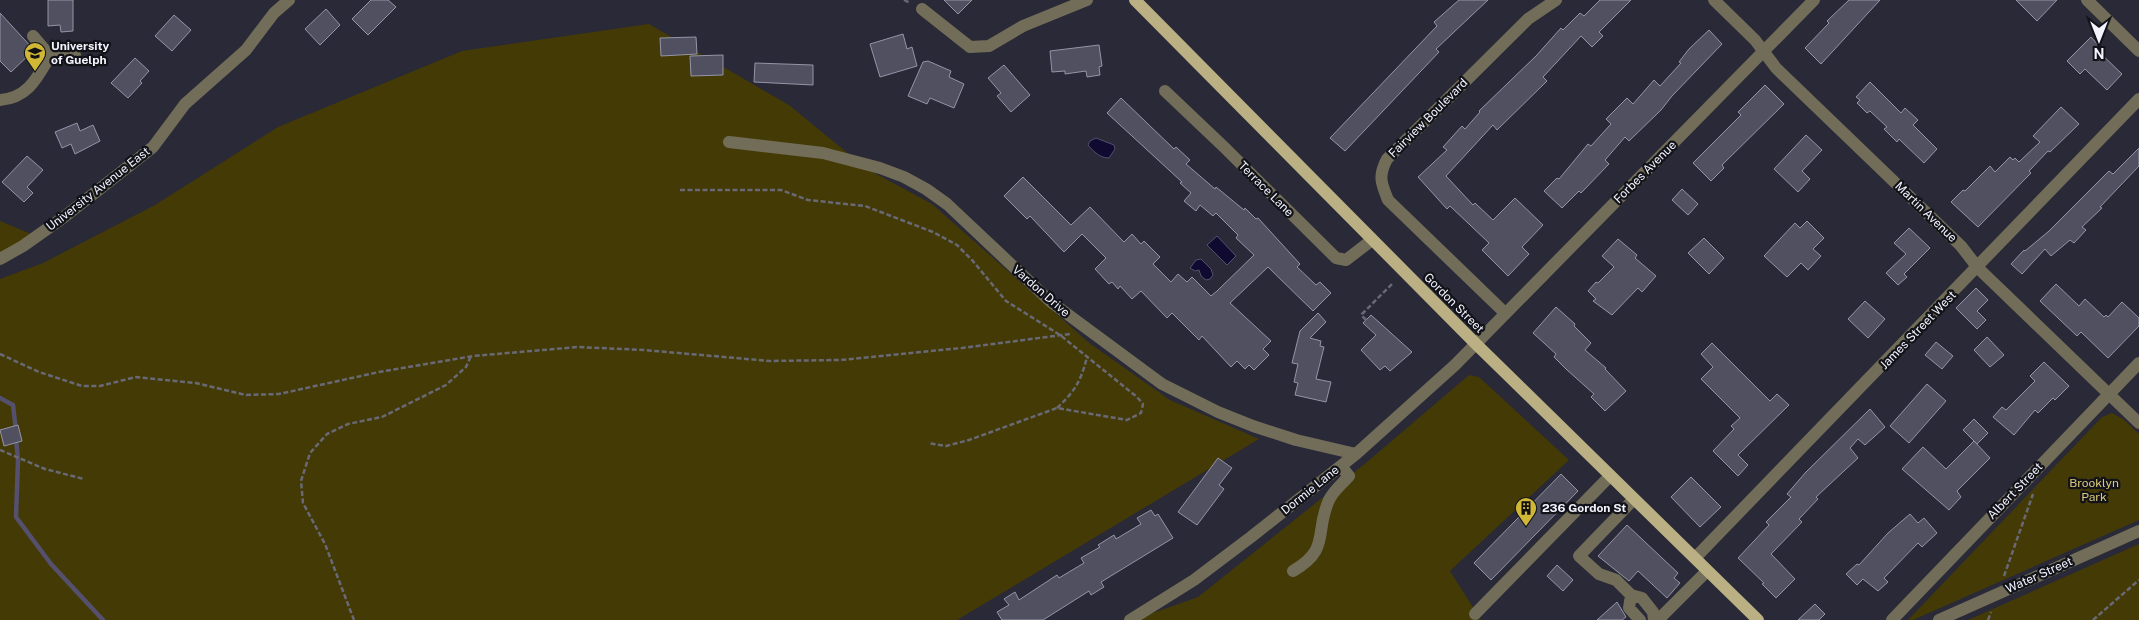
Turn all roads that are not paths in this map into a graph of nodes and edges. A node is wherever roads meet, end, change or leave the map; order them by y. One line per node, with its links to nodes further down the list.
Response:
1 (289, 0): 19 (street, University Avenue East)
2 (1087, 0): 8 (street)
3 (1135, 0): 18 (main road, Gordon Street)
4 (1556, 0): 21 (street, Fairview Boulevard)
5 (1714, 0): 10 (street, Martin Avenue)
6 (1814, 0): 10 (street, Forbes Avenue)
7 (2087, 0): 11 (street)
8 (922, 9)
9 (33, 36): 13 (street)
10 (1764, 51): 20 (street, Martin Avenue); 21 (street, Forbes Avenue)
11 (2139, 51)
12 (75, 55): 13 (street)
13 (50, 56): 16 (street)
14 (1165, 91): 18 (street, Terrace Lane)
15 (2139, 99): 20 (street, James Street West)
16 (0, 100)
17 (729, 142): 26 (street, Vardon Drive)
18 (1372, 240): 22 (main road, Gordon Street)
19 (0, 259)
20 (1978, 268): 24 (street, Martin Avenue); 31 (street, James Street West)
21 (1505, 313): 22 (street, Forbes Avenue)
22 (1476, 344): 26 (street, Dormie Lane); 28 (main road, Gordon Street)
23 (2139, 363): 24 (street, Albert Street)
24 (2109, 394): 25 (street, Martin Avenue); 41 (street, Albert Street)
25 (2139, 423)
26 (1356, 454): 27 (street, Dormie Lane)
27 (1341, 466): 32 (street); 36 (street, Dormie Lane)
28 (1610, 476): 29 (main road, Gordon Street); 35 (street)
29 (1634, 499): 31 (main road, Gordon Street); 34 (street)
30 (2139, 531): 42 (street, Water Street)
31 (1695, 558): 33 (main road, Gordon Street)
32 (1293, 571)
33 (1707, 571): 39 (street); 40 (main road, Gordon Street)
34 (1631, 594): 37 (street); 38 (street)
35 (1474, 614)
36 (1130, 620)
37 (1640, 620)
38 (1654, 620)
39 (1658, 620)
40 (1758, 620)
41 (1892, 620)
42 (1939, 620)

